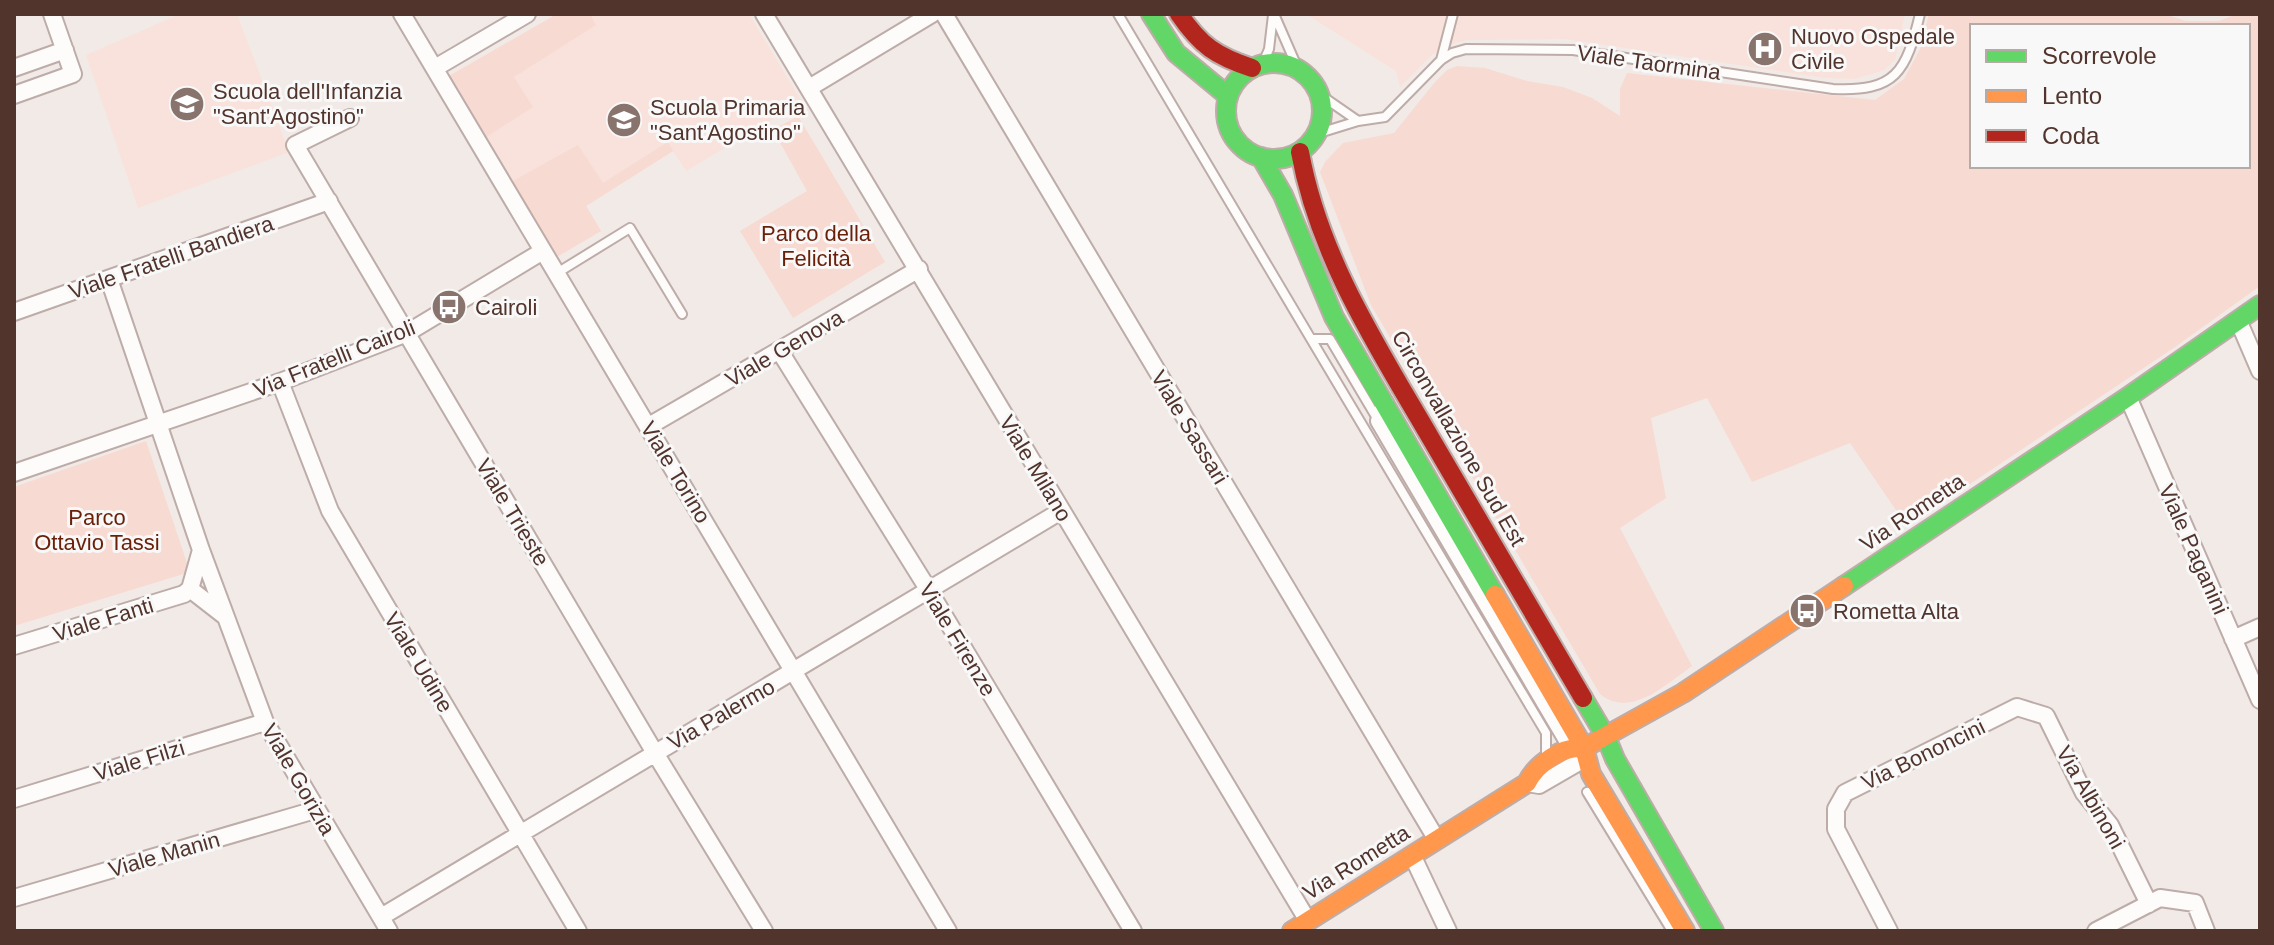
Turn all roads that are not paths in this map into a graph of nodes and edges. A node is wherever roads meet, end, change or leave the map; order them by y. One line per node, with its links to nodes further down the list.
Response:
1 (52, 14): 13 (street)
2 (402, 14): 17 (street, Viale Torino)
3 (527, 14): 17 (street)
4 (764, 14): 19 (street, Viale Milano)
5 (932, 14): 19 (street)
6 (944, 14): 68 (street, Viale Sassari)
7 (1118, 14): 38 (lane)
8 (1151, 14): 22 (main road)
9 (1179, 14): 15 (main road)
10 (1274, 14): 15 (lane); 18 (lane)
11 (1453, 14): 14 (lane)
12 (1920, 14): 14 (lane, Viale Taormina)
13 (65, 50): 16 (street); 21 (street)
14 (1441, 60): 24 (lane, Viale Taormina)
15 (1257, 66): 18 (main road); 22 (main road)
16 (14, 68)
17 (435, 68): 29 (street, Viale Torino)
18 (1298, 69): 20 (main road)
19 (809, 88): 30 (street, Viale Milano)
20 (1319, 94): 24 (lane); 25 (main road)
21 (14, 95)
22 (1228, 96): 27 (main road, Circonvallazione Sud Est)
23 (350, 118): 28 (street, Viale Trieste)
24 (1358, 121): 25 (lane, Viale Taormina)
25 (1316, 134): 26 (main road)
26 (1300, 152): 27 (main road); 59 (main road, Circonvallazione Sud Est)
27 (1261, 157): 43 (main road, Circonvallazione Sud Est)
28 (329, 201): 32 (street, Viale Fratelli Bandiera); 37 (street, Viale Trieste)
29 (543, 251): 31 (street, Viale Torino); 37 (street, Via Fratelli Cairoli)
30 (919, 269): 39 (street, Viale Genova); 47 (street, Viale Milano)
31 (556, 274): 35 (lane); 45 (street, Viale Torino)
32 (109, 279): 34 (street, Viale Fratelli Bandiera); 44 (street, Viale Gorizia)
33 (2260, 305): 36 (main road, Via Rometta)
34 (14, 312)
35 (682, 314)
36 (2238, 320): 40 (street); 42 (main road, Via Rometta)
37 (407, 333): 41 (street, Via Fratelli Cairoli); 61 (street, Viale Trieste)
38 (1311, 339): 43 (lane); 62 (lane)
39 (779, 350): 45 (street, Viale Genova); 50 (street, Viale Firenze)
40 (2260, 371)
41 (280, 382): 44 (street, Via Fratelli Cairoli); 67 (street, Viale Udine)
42 (2128, 397): 53 (street, Viale Paganini); 59 (main road, Via Rometta)
43 (1382, 412): 60 (main road, Circonvallazione Sud Est)
44 (159, 423): 46 (street, Via Fratelli Cairoli); 48 (street, Viale Gorizia)
45 (649, 426): 55 (street, Viale Torino)
46 (14, 473)
47 (1061, 511): 50 (street, Via Palermo); 72 (street, Viale Milano)
48 (201, 550): 49 (street); 51 (street, Viale Gorizia)
49 (190, 589): 51 (street); 54 (street, Viale Fanti)
50 (928, 589): 55 (street, Via Palermo); 77 (street, Viale Firenze)
51 (227, 618): 58 (street, Viale Gorizia)
52 (2260, 627): 53 (street)
53 (2233, 639): 56 (street, Viale Paganini)
54 (14, 646)
55 (794, 671): 61 (street, Via Palermo); 76 (street, Viale Torino)
56 (2260, 700)
57 (2017, 707): 71 (street, Via Albinoni); 83 (street, Via Bononcini)
58 (265, 722): 65 (street, Viale Filzi); 66 (street, Viale Gorizia)
59 (1606, 737): 60 (main road, Via Rometta); 82 (main road, Circonvallazione Sud Est)
60 (1578, 747): 62 (main road, Via Rometta); 63 (street, Via Rometta); 81 (main road, Circonvallazione Sud Est)
61 (655, 753): 67 (street, Via Palermo); 75 (street, Viale Trieste)
62 (1544, 764): 63 (main road, Via Rometta)
63 (1527, 783): 68 (main road, Via Rometta)
64 (1587, 792): 80 (lane)
65 (14, 799)
66 (315, 810): 70 (street, Viale Manin); 73 (street, Viale Gorizia)
67 (520, 833): 73 (street, Via Palermo); 74 (street, Viale Udine)
68 (1437, 840): 69 (main road, Via Rometta)
69 (1412, 855): 72 (main road, Via Rometta); 79 (street)
70 (14, 898)
71 (2149, 904): 84 (street); 85 (street)
72 (1308, 921): 78 (main road, Via Rometta)
73 (385, 924)
74 (578, 931)
75 (764, 931)
76 (948, 931)
77 (1133, 931)
78 (1292, 931)
79 (1448, 931)
80 (1672, 931)
81 (1685, 931)
82 (1714, 931)
83 (1889, 931)
84 (2096, 931)
85 (2206, 931)

